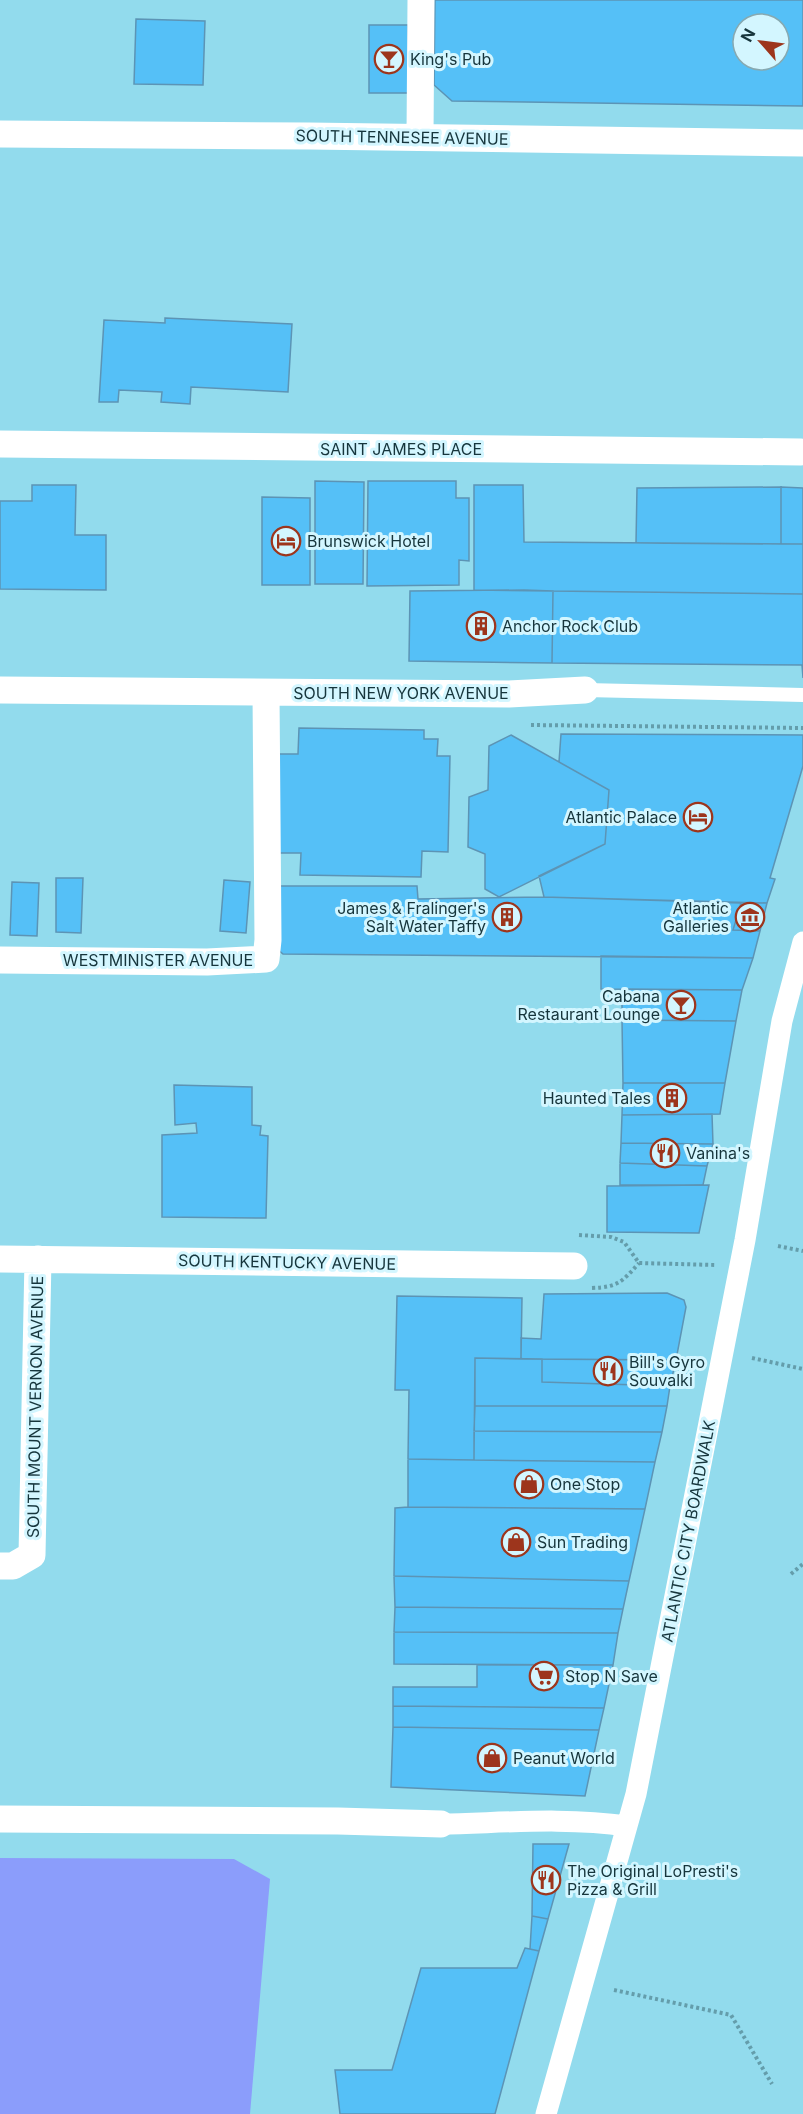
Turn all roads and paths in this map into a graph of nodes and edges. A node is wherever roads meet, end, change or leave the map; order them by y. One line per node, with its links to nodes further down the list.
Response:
1 (421, 0): 3 (street)
2 (0, 134): 3 (street, SOUTH TENNESEE AVENUE)
3 (420, 137): 4 (street, SOUTH TENNESEE AVENUE)
4 (803, 144)
5 (0, 444): 6 (street, SAINT JAMES PLACE)
6 (801, 452)
7 (0, 690): 9 (street, SOUTH NEW YORK AVENUE)
8 (585, 690): 10 (street, SOUTH NEW YORK AVENUE); 11 (lane, SOUTH NEW YORK AVENUE)
9 (266, 693): 10 (street, SOUTH NEW YORK AVENUE); 14 (street, WESTMINISTER AVENUE)
10 (509, 694): 12 (path)
11 (802, 695)
12 (803, 728)
13 (803, 942): 20 (street, ATLANTIC CITY BOARDWALK)
14 (0, 960)
15 (568, 1235): 20 (path)
16 (778, 1246): 17 (path)
17 (803, 1251)
18 (0, 1259): 19 (street, SOUTH KENTUCKY AVENUE)
19 (38, 1259): 21 (street, SOUTH KENTUCKY AVENUE); 25 (street, SOUTH MOUNT VERNON AVENUE)
20 (740, 1265): 29 (street, ATLANTIC CITY BOARDWALK)
21 (574, 1266)
22 (752, 1358): 23 (path)
23 (803, 1369)
24 (803, 1564): 26 (path)
25 (0, 1566)
26 (790, 1574)
27 (0, 1819): 28 (street)
28 (441, 1824): 29 (street)
29 (627, 1826): 32 (street, ATLANTIC CITY BOARDWALK)
30 (614, 1990): 31 (path)
31 (772, 2085)
32 (546, 2114)

